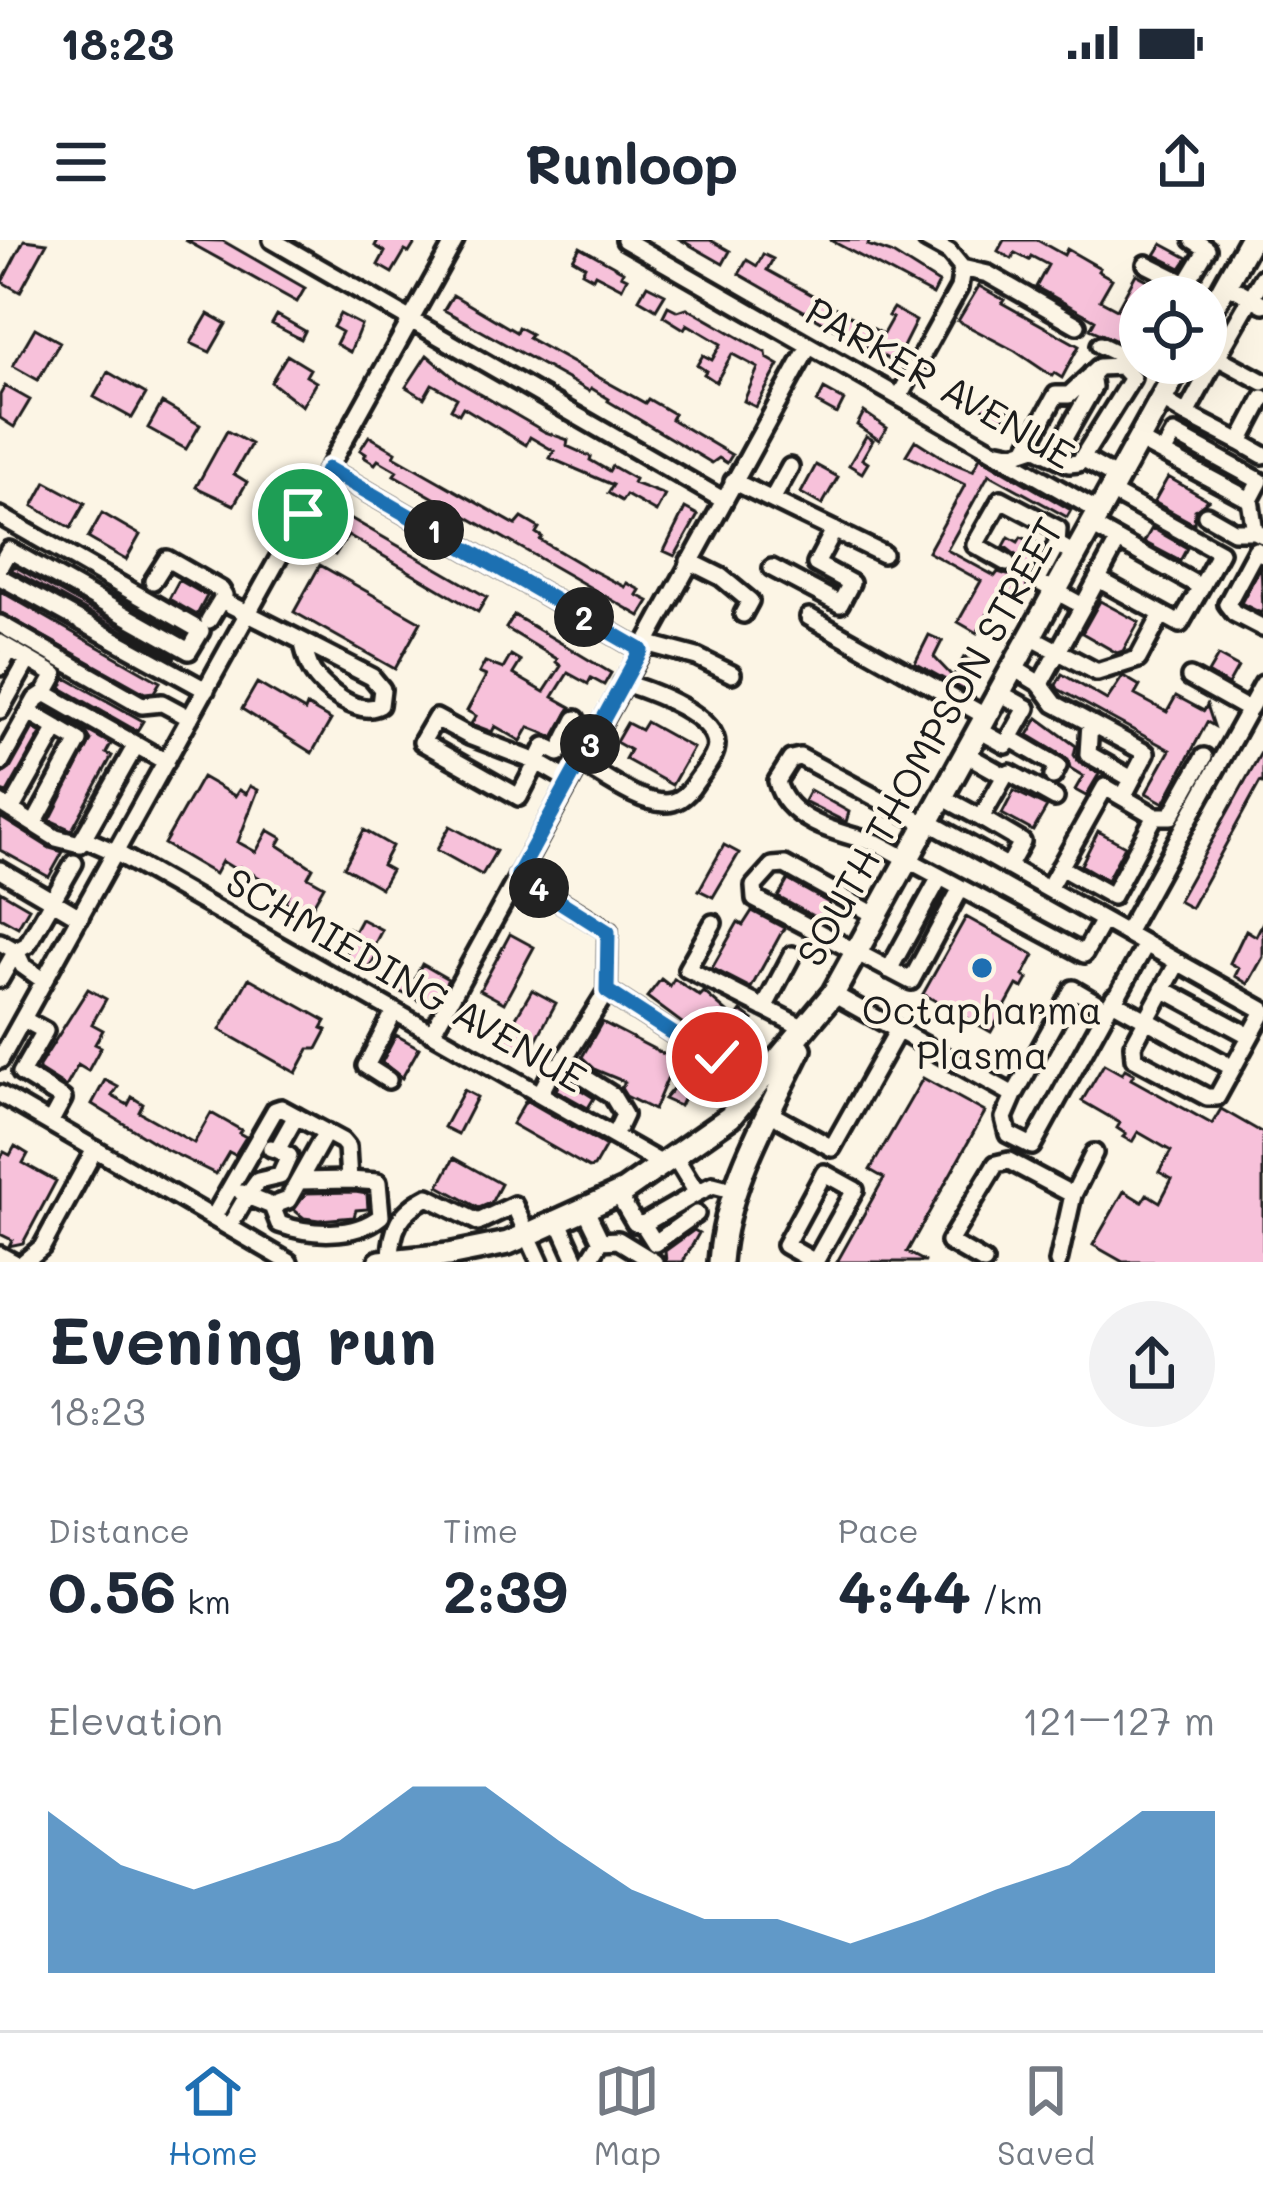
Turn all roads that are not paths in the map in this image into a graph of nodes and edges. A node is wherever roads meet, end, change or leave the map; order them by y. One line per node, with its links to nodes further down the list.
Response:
1 (272, 240): 15 (street)
2 (455, 240): 15 (street)
3 (625, 240): 19 (street, PARKER AVENUE)
4 (927, 240): 8 (street)
5 (1193, 240): 10 (street)
6 (1250, 240): 12 (highway)
7 (1146, 264): 9 (street)
8 (962, 268): 16 (street); 26 (street)
9 (1164, 276)
10 (1191, 276)
11 (1263, 277): 14 (street)
12 (1227, 281)
13 (1227, 287): 14 (street)
14 (1257, 301): 17 (street)
15 (411, 321): 38 (street); 41 (street)
16 (1078, 325)
17 (1227, 336)
18 (1100, 345): 20 (street)
19 (809, 346): 26 (street, PARKER AVENUE); 39 (street)
20 (1119, 354)
21 (1227, 362): 23 (street)
22 (1090, 374): 32 (street); 34 (street); 36 (street)
23 (1263, 382)
24 (1166, 384): 28 (highway, SOUTH THOMPSON STREET)
25 (1199, 384): 29 (street)
26 (899, 397): 33 (street, PARKER AVENUE)
27 (1263, 398): 31 (street)
28 (1161, 399): 29 (street); 30 (highway, SOUTH THOMPSON STREET)
29 (1186, 414): 31 (street)
30 (1138, 440): 42 (highway, SOUTH THOMPSON STREET); 47 (street)
31 (1240, 442): 35 (street)
32 (1027, 448): 33 (street); 34 (street)
33 (991, 450): 42 (street, PARKER AVENUE)
34 (1052, 453): 36 (street)
35 (1263, 455)
36 (1082, 458): 42 (street)
37 (790, 467): 40 (street)
38 (328, 469): 63 (street); 74 (street)
39 (734, 481): 40 (street); 41 (street)
40 (773, 498): 46 (street)
41 (723, 500): 53 (street)
42 (1103, 502): 48 (street); 49 (highway, SOUTH THOMPSON STREET); 59 (street)
43 (1206, 515): 47 (street)
44 (0, 516): 45 (street)
45 (21, 528): 50 (street); 50 (street)
46 (835, 530): 51 (street); 55 (street)
47 (1259, 533)
48 (1118, 541): 57 (street); 59 (street)
49 (1066, 549): 54 (street); 61 (highway, SOUTH THOMPSON STREET)
50 (5, 551)
51 (883, 554)
52 (1263, 554): 70 (street)
53 (689, 561): 64 (street); 74 (street)
54 (1006, 563)
55 (772, 568)
56 (0, 577): 79 (street)
57 (1098, 579): 62 (street); 65 (street)
58 (153, 581): 60 (street)
59 (1202, 587): 65 (street)
60 (221, 600): 63 (street); 67 (street)
61 (1048, 601): 62 (street); 69 (street); 71 (highway, SOUTH THOMPSON STREET)
62 (1083, 606): 69 (street)
63 (248, 614): 72 (street); 85 (street)
64 (743, 614)
65 (1162, 614): 75 (street)
66 (809, 617): 96 (street)
67 (209, 620)
68 (0, 624): 88 (street)
69 (1071, 627): 75 (street)
70 (1263, 628)
71 (1029, 636): 75 (street); 78 (highway, SOUTH THOMPSON STREET)
72 (302, 641): 72 (street)
73 (5, 646): 76 (street); 77 (street)
74 (643, 646): 80 (street); 82 (street)
75 (1058, 651): 83 (street)
76 (28, 660): 87 (street); 91 (street)
77 (0, 667)
78 (1012, 667): 83 (street); 86 (highway, SOUTH THOMPSON STREET)
79 (177, 674): 85 (street); 88 (street)
80 (732, 674)
81 (1190, 677): 92 (street)
82 (623, 683): 109 (street); 109 (street)
83 (1040, 684): 89 (street)
84 (1263, 684): 92 (street)
85 (206, 690): 94 (street)
86 (998, 692): 90 (street); 96 (highway, SOUTH THOMPSON STREET)
87 (46, 693): 93 (street); 101 (street)
88 (162, 703): 94 (street)
89 (1055, 704): 90 (street); 97 (street)
90 (1027, 708): 100 (street)
91 (0, 710)
92 (1249, 710): 139 (street)
93 (29, 712): 98 (street); 108 (street)
94 (190, 718): 106 (street)
95 (576, 719): 107 (street)
96 (981, 723): 100 (street); 103 (highway, SOUTH THOMPSON STREET)
97 (1090, 723): 112 (street); 112 (street)
98 (57, 728): 118 (street); 122 (street)
99 (469, 736): 102 (street); 105 (street); 105 (street)
100 (1010, 738): 111 (street)
101 (136, 745): 106 (street); 123 (street)
102 (507, 752): 107 (street); 113 (street)
103 (964, 753): 110 (street); 115 (highway, SOUTH THOMPSON STREET)
104 (1204, 758): 119 (street)
105 (454, 760): 113 (street)
106 (166, 762): 124 (street)
107 (537, 762): 113 (street); 114 (street)
108 (0, 763)
109 (580, 763): 114 (street)
110 (1005, 776): 117 (street); 120 (street)
111 (1053, 776)
112 (1126, 776): 116 (street)
113 (491, 781)
114 (570, 781): 130 (street)
115 (940, 796): 120 (street); 121 (highway, SOUTH THOMPSON STREET)
116 (1123, 797): 119 (street); 128 (street)
117 (1055, 798)
118 (5, 806): 122 (street, SCHMIEDING AVENUE)
119 (1155, 816): 128 (street)
120 (981, 818): 127 (street)
121 (926, 823): 125 (highway, SOUTH THOMPSON STREET); 125 (street); 127 (street)
122 (34, 824): 123 (street, SCHMIEDING AVENUE)
123 (83, 838): 124 (street, SCHMIEDING AVENUE)
124 (116, 853): 136 (street); 154 (street, SCHMIEDING AVENUE)
125 (906, 859): 131 (street); 135 (highway, SOUTH THOMPSON STREET)
126 (74, 863): 134 (street)
127 (1008, 866): 133 (street)
128 (1060, 867): 133 (street)
129 (0, 870): 134 (street)
130 (518, 875): 150 (street); 160 (street)
131 (940, 877): 132 (street); 146 (street)
132 (961, 888): 137 (street); 146 (street)
133 (1048, 889): 137 (street)
134 (53, 901): 136 (street); 142 (street)
135 (875, 915): 143 (highway, SOUTH THOMPSON STREET); 143 (street)
136 (80, 916): 148 (street)
137 (1103, 920): 139 (street)
138 (713, 923): 153 (street)
139 (1126, 933): 141 (street)
140 (0, 942): 142 (street)
141 (1146, 944): 145 (street); 152 (street)
142 (16, 951): 147 (street); 148 (street)
143 (855, 953): 146 (street); 151 (highway, SOUTH THOMPSON STREET)
144 (793, 955): 153 (street)
145 (1178, 962): 149 (street); 155 (street)
146 (889, 970)
147 (0, 979)
148 (44, 981): 156 (street)
149 (1163, 988): 157 (street); 161 (street)
150 (607, 991): 163 (street); 169 (street)
151 (833, 994): 158 (highway, SOUTH THOMPSON STREET); 159 (street)
152 (1111, 1003): 157 (street); 168 (street); 168 (street)
153 (764, 1007): 158 (street)
154 (394, 1012): 160 (street, SCHMIEDING AVENUE); 165 (street)
155 (1263, 1012): 161 (street)
156 (23, 1019): 162 (street); 173 (street)
157 (1146, 1020): 164 (street); 164 (street)
158 (810, 1026): 169 (highway, SOUTH THOMPSON STREET); 170 (highway)
159 (898, 1030): 168 (street); 170 (street)
160 (432, 1034): 167 (street, SCHMIEDING AVENUE)
161 (1250, 1036): 164 (street)
162 (0, 1060)
163 (562, 1063): 167 (street); 175 (street)
164 (1233, 1068)
165 (388, 1080)
166 (0, 1094): 173 (street)
167 (540, 1094): 175 (street, SCHMIEDING AVENUE)
168 (1014, 1095)
169 (746, 1098): 172 (highway, SOUTH THOMPSON STREET)
170 (769, 1113): 180 (highway)
171 (296, 1116): 174 (street); 176 (street); 178 (street)
172 (730, 1117): 180 (highway); 181 (highway, SOUTH THOMPSON STREET)
173 (50, 1123): 177 (street)
174 (326, 1132): 182 (street); 183 (street)
175 (614, 1136): 181 (street, SCHMIEDING AVENUE)
176 (257, 1141): 178 (street); 184 (street)
177 (95, 1149): 193 (street); 204 (street)
178 (277, 1150): 189 (street)
179 (1094, 1153): 188 (street)
180 (749, 1154): 185 (highway)
181 (670, 1161): 186 (street); 187 (highway, SOUTH THOMPSON STREET)
182 (349, 1180): 183 (street); 190 (street)
183 (299, 1181): 190 (street)
184 (231, 1187): 189 (street); 193 (street)
185 (736, 1191): 186 (street); 196 (highway)
186 (697, 1193): 192 (street); 195 (street)
187 (618, 1194): 191 (highway, SOUTH THOMPSON STREET); 195 (street)
188 (1073, 1195): 213 (street); 214 (street)
189 (247, 1196): 190 (street); 197 (street)
190 (272, 1206)
191 (586, 1210): 194 (highway, SOUTH THOMPSON STREET); 199 (street)
192 (696, 1214): 195 (street); 196 (street)
193 (213, 1217): 197 (street)
194 (559, 1222): 198 (highway, SOUTH THOMPSON STREET); 208 (street)
195 (643, 1224)
196 (726, 1224): 211 (highway)
197 (229, 1227): 205 (street)
198 (529, 1234): 201 (highway, SOUTH THOMPSON STREET); 202 (street); 207 (street)
199 (601, 1241): 209 (street); 210 (street)
200 (0, 1255): 203 (street)
201 (458, 1257): 202 (highway, SOUTH THOMPSON STREET)
202 (391, 1261): 206 (highway, SOUTH THOMPSON STREET)
203 (13, 1262)
204 (24, 1262)
205 (289, 1262)
206 (380, 1262)
207 (540, 1262)
208 (577, 1262)
209 (588, 1262)
210 (649, 1262)
211 (720, 1262)
212 (815, 1262): 212 (street)
213 (984, 1262)
214 (1058, 1262)

